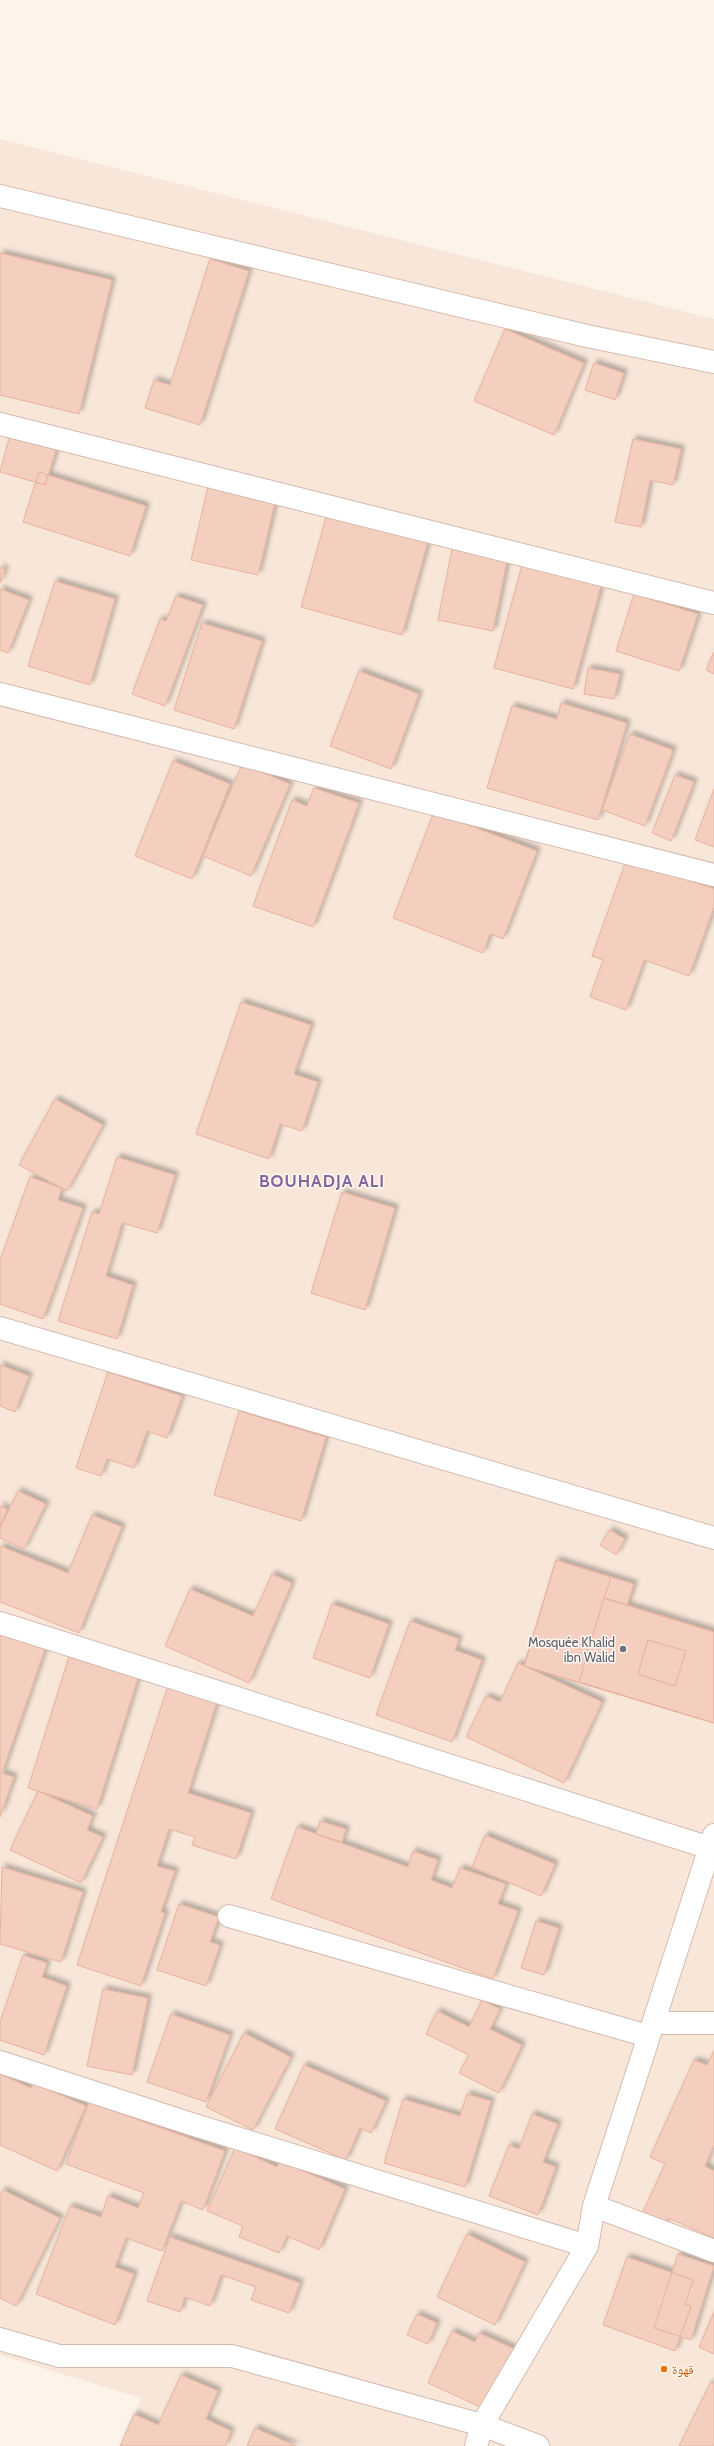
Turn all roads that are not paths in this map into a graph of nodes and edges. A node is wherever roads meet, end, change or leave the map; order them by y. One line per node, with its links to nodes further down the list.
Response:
1 (0, 196): 2 (street)
2 (714, 362)
3 (0, 424): 4 (street)
4 (714, 603)
5 (0, 694): 6 (street)
6 (714, 875)
7 (0, 1328): 8 (street)
8 (714, 1538)
9 (0, 1623): 10 (street)
10 (712, 1841): 13 (street)
11 (229, 1916): 13 (street)
12 (714, 2023): 13 (street)
13 (650, 2030): 15 (street)
14 (0, 2062): 16 (street)
15 (594, 2206): 16 (street); 17 (street)
16 (587, 2246): 19 (street)
17 (714, 2251)
18 (0, 2339): 19 (street)
19 (482, 2425): 20 (street); 21 (street)
20 (476, 2446)
21 (538, 2446)

